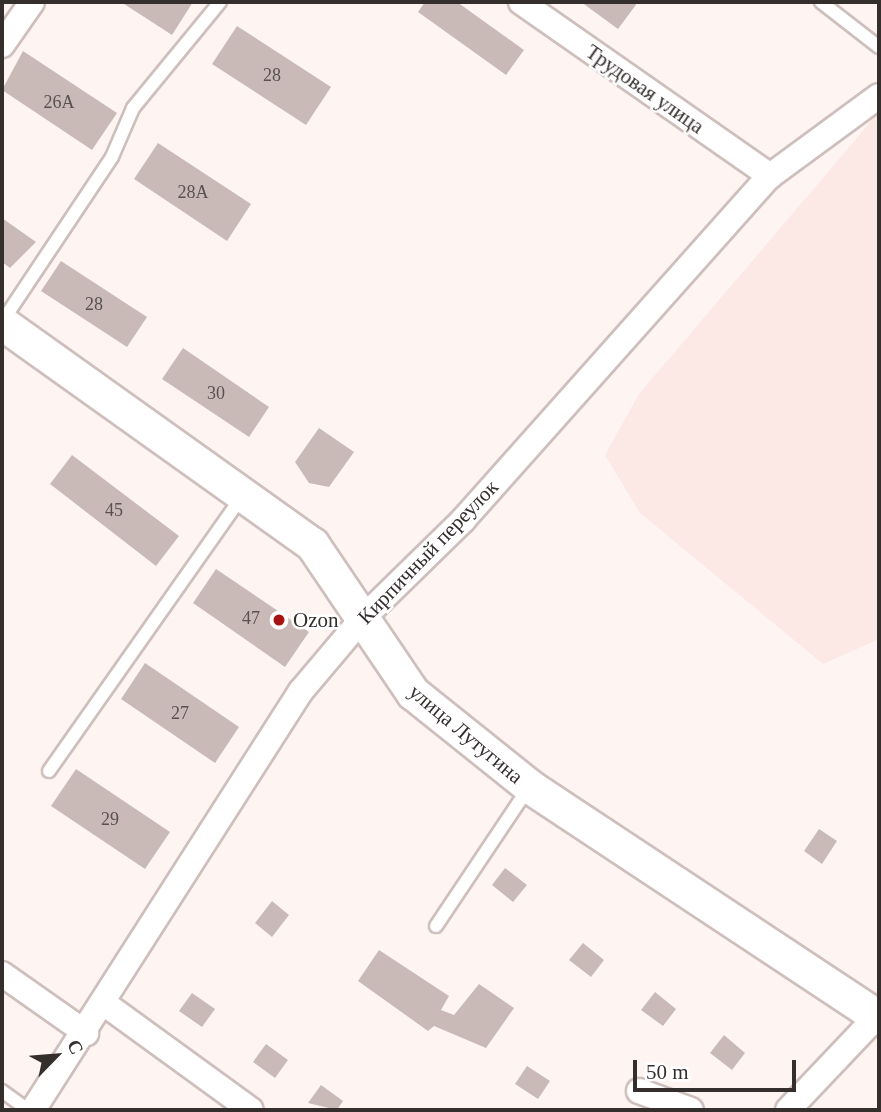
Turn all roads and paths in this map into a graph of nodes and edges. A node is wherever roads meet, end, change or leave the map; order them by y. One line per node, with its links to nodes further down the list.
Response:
1 (32, 2): 5 (street)
2 (220, 2): 9 (lane)
3 (521, 2): 8 (street, Трудовая улица)
4 (821, 2): 6 (lane)
5 (2, 45)
6 (879, 47)
7 (879, 96): 8 (street, Кирпичный переулок)
8 (770, 176): 11 (street, Кирпичный переулок)
9 (2, 322): 10 (main road, улица Лутугина)
10 (244, 495): 11 (main road, улица Лутугина); 12 (lane)
11 (361, 620): 13 (main road, улица Лутугина); 16 (street, Кирпичный переулок)
12 (49, 771)
13 (529, 786): 14 (lane); 17 (main road, улица Лутугина)
14 (436, 926)
15 (2, 974): 18 (street)
16 (105, 1004): 18 (street, Кирпичный переулок); 23 (street)
17 (878, 1016): 25 (street)
18 (86, 1033): 22 (street, Кирпичный переулок)
19 (2, 1091): 21 (lane)
20 (639, 1091): 24 (street)
21 (28, 1110)
22 (33, 1110)
23 (251, 1110)
24 (691, 1110)
25 (788, 1110)

